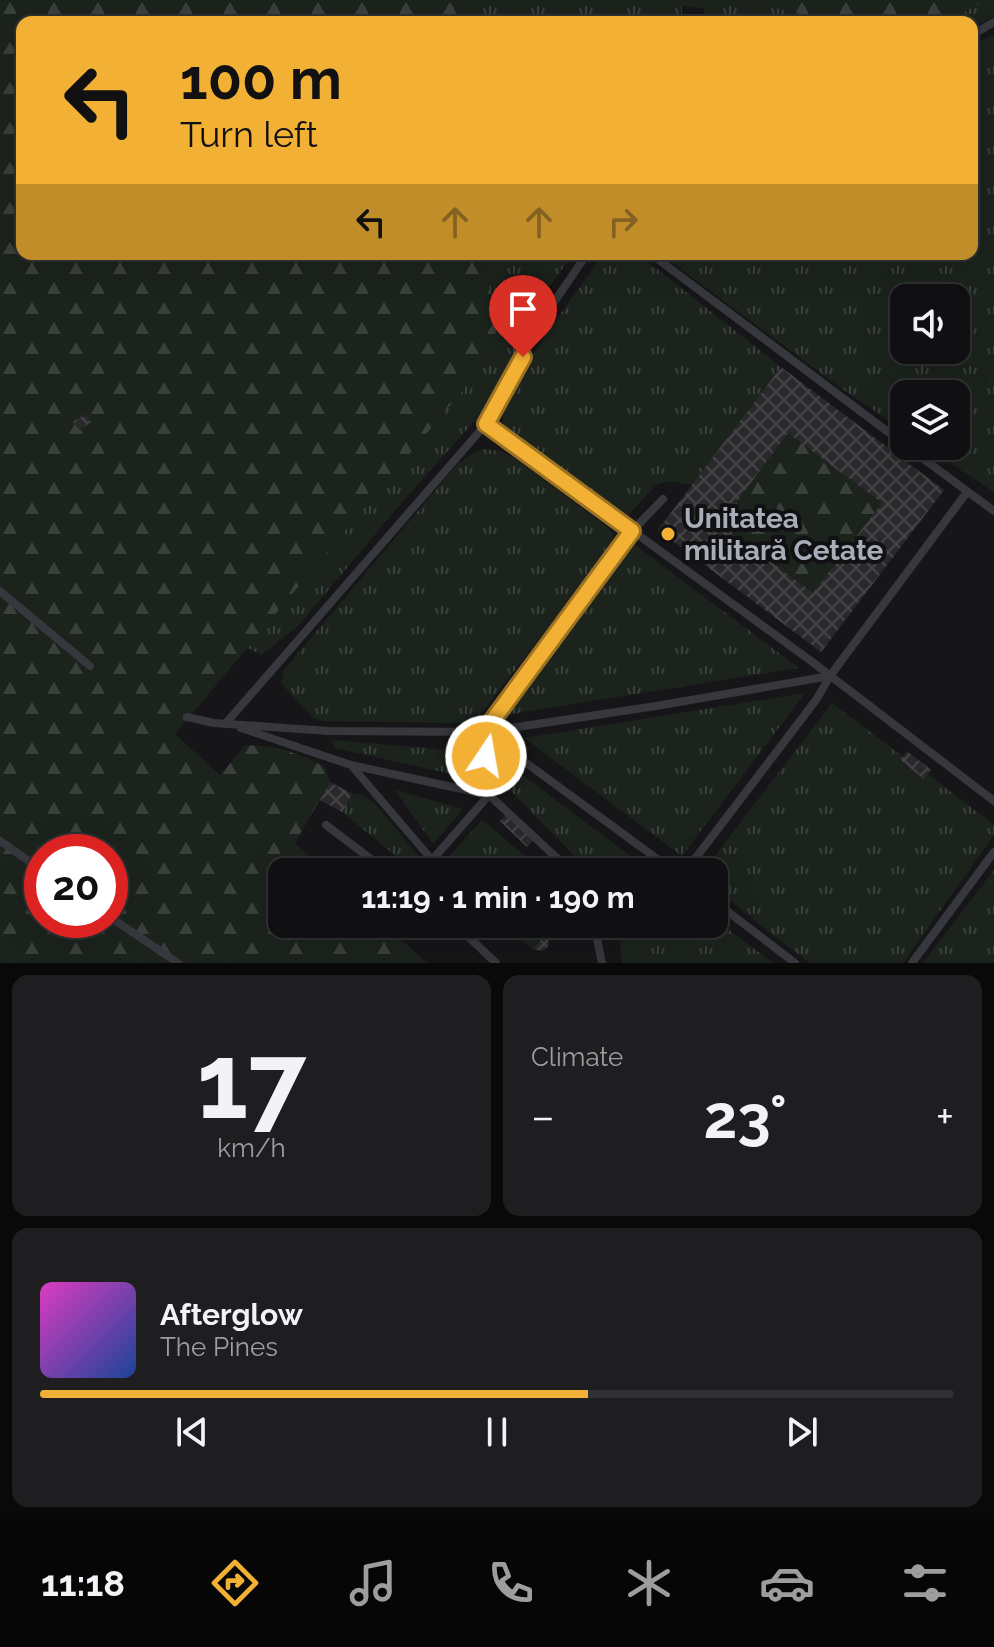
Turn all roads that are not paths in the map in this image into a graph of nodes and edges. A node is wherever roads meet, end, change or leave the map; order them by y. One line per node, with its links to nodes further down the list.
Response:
1 (583, 260): 3 (lane)
2 (659, 260): 4 (lane)
3 (486, 424): 9 (lane); 14 (lane)
4 (890, 434)
5 (925, 460): 6 (lane)
6 (967, 492): 8 (lane); 12 (lane)
7 (663, 499): 9 (lane)
8 (994, 511)
9 (632, 531): 12 (lane); 15 (lane)
10 (2, 595): 11 (lane)
11 (90, 666)
12 (830, 676): 15 (lane); 18 (lane); 28 (lane)
13 (187, 717): 14 (lane)
14 (226, 723): 15 (lane); 16 (lane)
15 (484, 732): 17 (lane); 27 (lane)
16 (351, 765): 17 (lane); 24 (lane)
17 (489, 795): 25 (lane); 26 (lane)
18 (994, 801)
19 (326, 825): 23 (lane)
20 (0, 841): 22 (lane)
21 (994, 852): 37 (lane)
22 (24, 858)
23 (370, 858)
24 (430, 858)
25 (434, 858)
26 (557, 858)
27 (656, 858)
28 (696, 858)
29 (728, 912): 36 (lane)
30 (128, 929): 33 (lane)
31 (470, 938): 34 (lane)
32 (597, 938): 35 (lane)
33 (178, 963)
34 (496, 963)
35 (602, 963)
36 (795, 963)
37 (912, 963)

